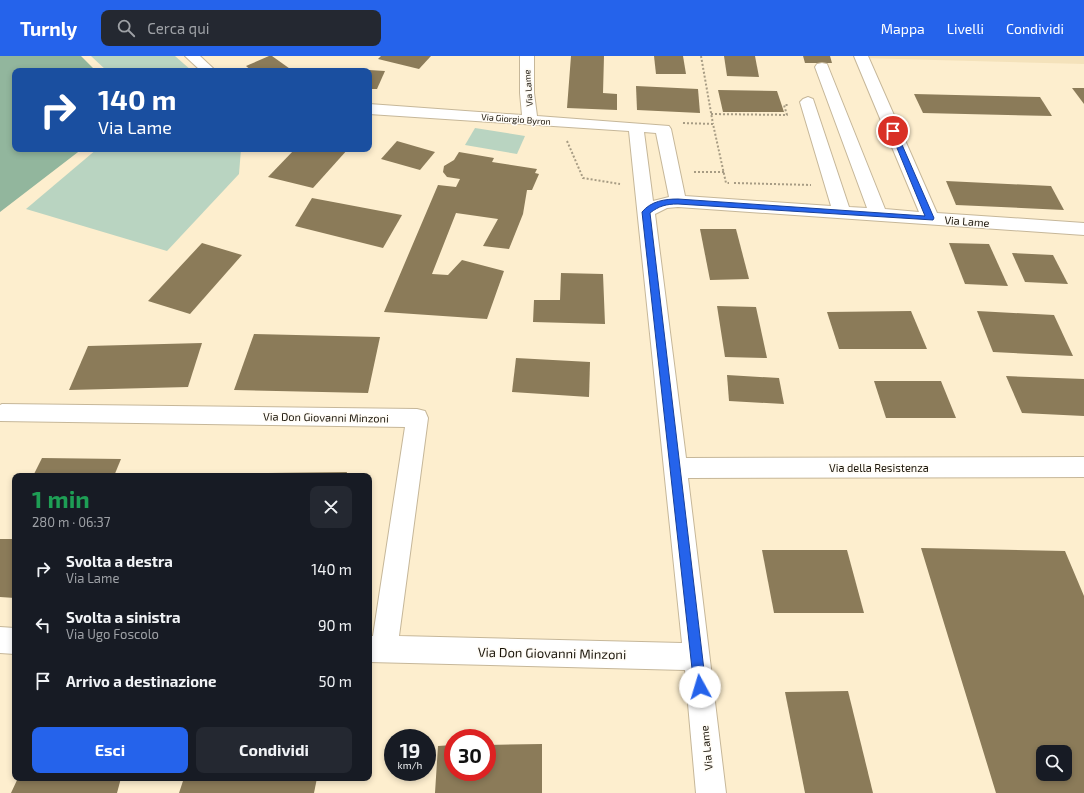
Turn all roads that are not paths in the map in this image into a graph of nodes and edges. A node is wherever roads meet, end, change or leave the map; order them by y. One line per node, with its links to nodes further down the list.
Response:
1 (527, 56): 8 (street, Via Lame)
2 (862, 56): 14 (street)
3 (195, 57): 5 (street)
4 (822, 67): 13 (street)
5 (206, 68)
6 (808, 104): 12 (street)
7 (372, 109): 8 (street, Via Giorgio Byron)
8 (530, 120): 9 (street, Via Giorgio Byron)
9 (636, 128): 10 (street, Via Giorgio Byron); 11 (street)
10 (678, 201): 11 (street, Via Lame); 12 (street, Via Lame)
11 (646, 212): 18 (street, Via Lame)
12 (842, 212): 13 (street, Via Lame)
13 (878, 215): 14 (street, Via Lame)
14 (930, 218): 15 (street, Via Lame)
15 (1084, 229)
16 (2, 413): 21 (street, Via Don Giovanni Minzoni)
17 (1084, 467): 18 (street, Via della Resistenza)
18 (675, 468): 22 (street, Via Lame)
19 (0, 640): 20 (street)
20 (12, 640)
21 (376, 649): 22 (street, Via Don Giovanni Minzoni)
22 (697, 657): 23 (street, Via Lame)
23 (711, 793)

